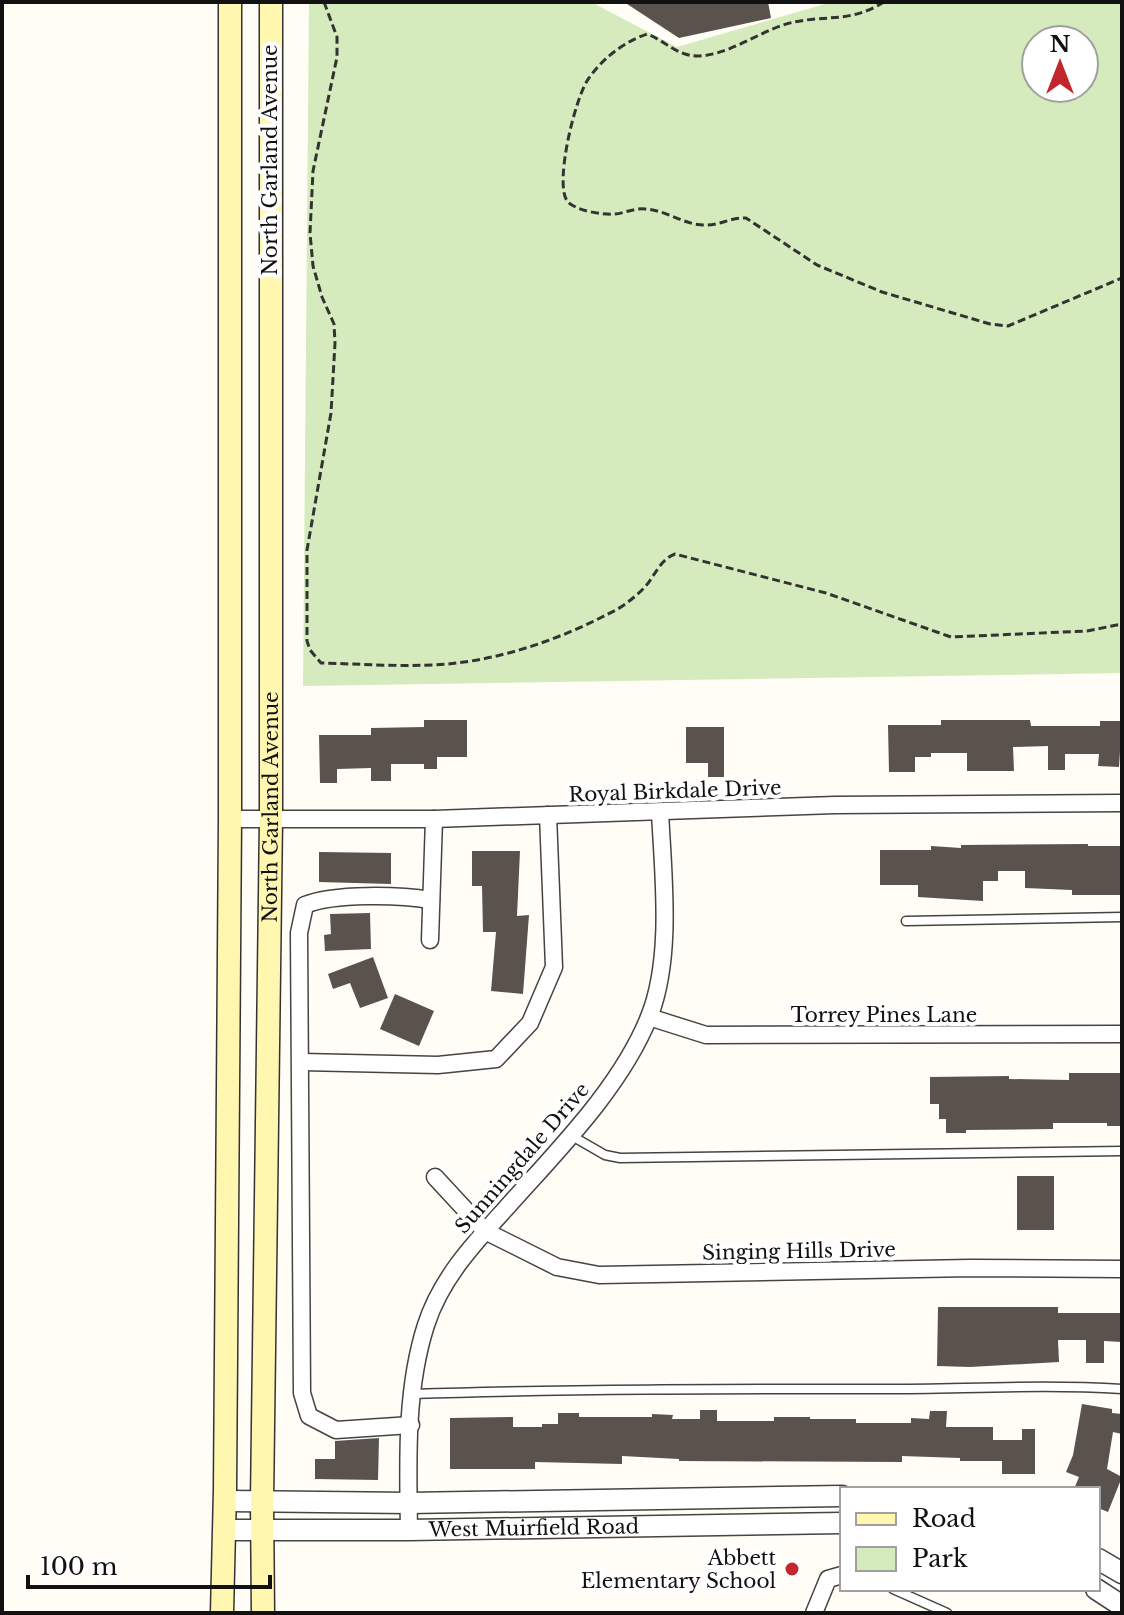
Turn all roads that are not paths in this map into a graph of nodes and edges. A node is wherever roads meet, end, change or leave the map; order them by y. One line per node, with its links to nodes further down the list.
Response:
1 (230, 2): 7 (main road, North Garland Avenue)
2 (271, 2): 6 (main road, North Garland Avenue)
3 (1122, 803): 4 (street, Royal Birkdale Drive)
4 (660, 812): 5 (street, Royal Birkdale Drive); 13 (street, Sunningdale Drive)
5 (548, 815): 8 (street, Royal Birkdale Drive); 15 (street)
6 (271, 817): 7 (street, Royal Birkdale Drive); 8 (street, Royal Birkdale Drive); 26 (main road, North Garland Avenue)
7 (230, 819): 25 (main road, North Garland Avenue)
8 (434, 819): 9 (street)
9 (431, 900): 12 (street); 15 (street)
10 (1122, 917): 11 (lane)
11 (906, 921)
12 (430, 940)
13 (649, 1017): 14 (street, Torrey Pines Lane); 16 (street, Sunningdale Drive)
14 (1122, 1034)
15 (302, 1062): 23 (street)
16 (572, 1136): 17 (lane); 19 (street, Sunningdale Drive)
17 (1122, 1151)
18 (435, 1177): 19 (street)
19 (485, 1231): 20 (street, Singing Hills Drive); 22 (street, Sunningdale Drive)
20 (1122, 1269)
21 (1122, 1389): 22 (lane)
22 (412, 1394): 23 (street, Sunningdale Drive)
23 (411, 1425): 27 (street, Sunningdale Drive)
24 (840, 1496): 27 (street, West Muirfield Road)
25 (225, 1501): 26 (street, West Muirfield Road); 29 (main road, North Garland Avenue)
26 (262, 1502): 27 (street, West Muirfield Road); 30 (main road, North Garland Avenue)
27 (409, 1503): 31 (street, Sunningdale Drive)
28 (840, 1523): 31 (street, West Muirfield Road)
29 (224, 1530): 30 (street, West Muirfield Road); 37 (main road, North Garland Avenue)
30 (262, 1530): 31 (street, West Muirfield Road); 38 (main road, North Garland Avenue)
31 (409, 1530)
32 (1100, 1560): 33 (street)
33 (1121, 1570): 36 (street)
34 (840, 1576): 39 (street)
35 (898, 1591): 40 (lane)
36 (1108, 1596)
37 (222, 1613)
38 (263, 1613)
39 (814, 1613)
40 (947, 1613)

